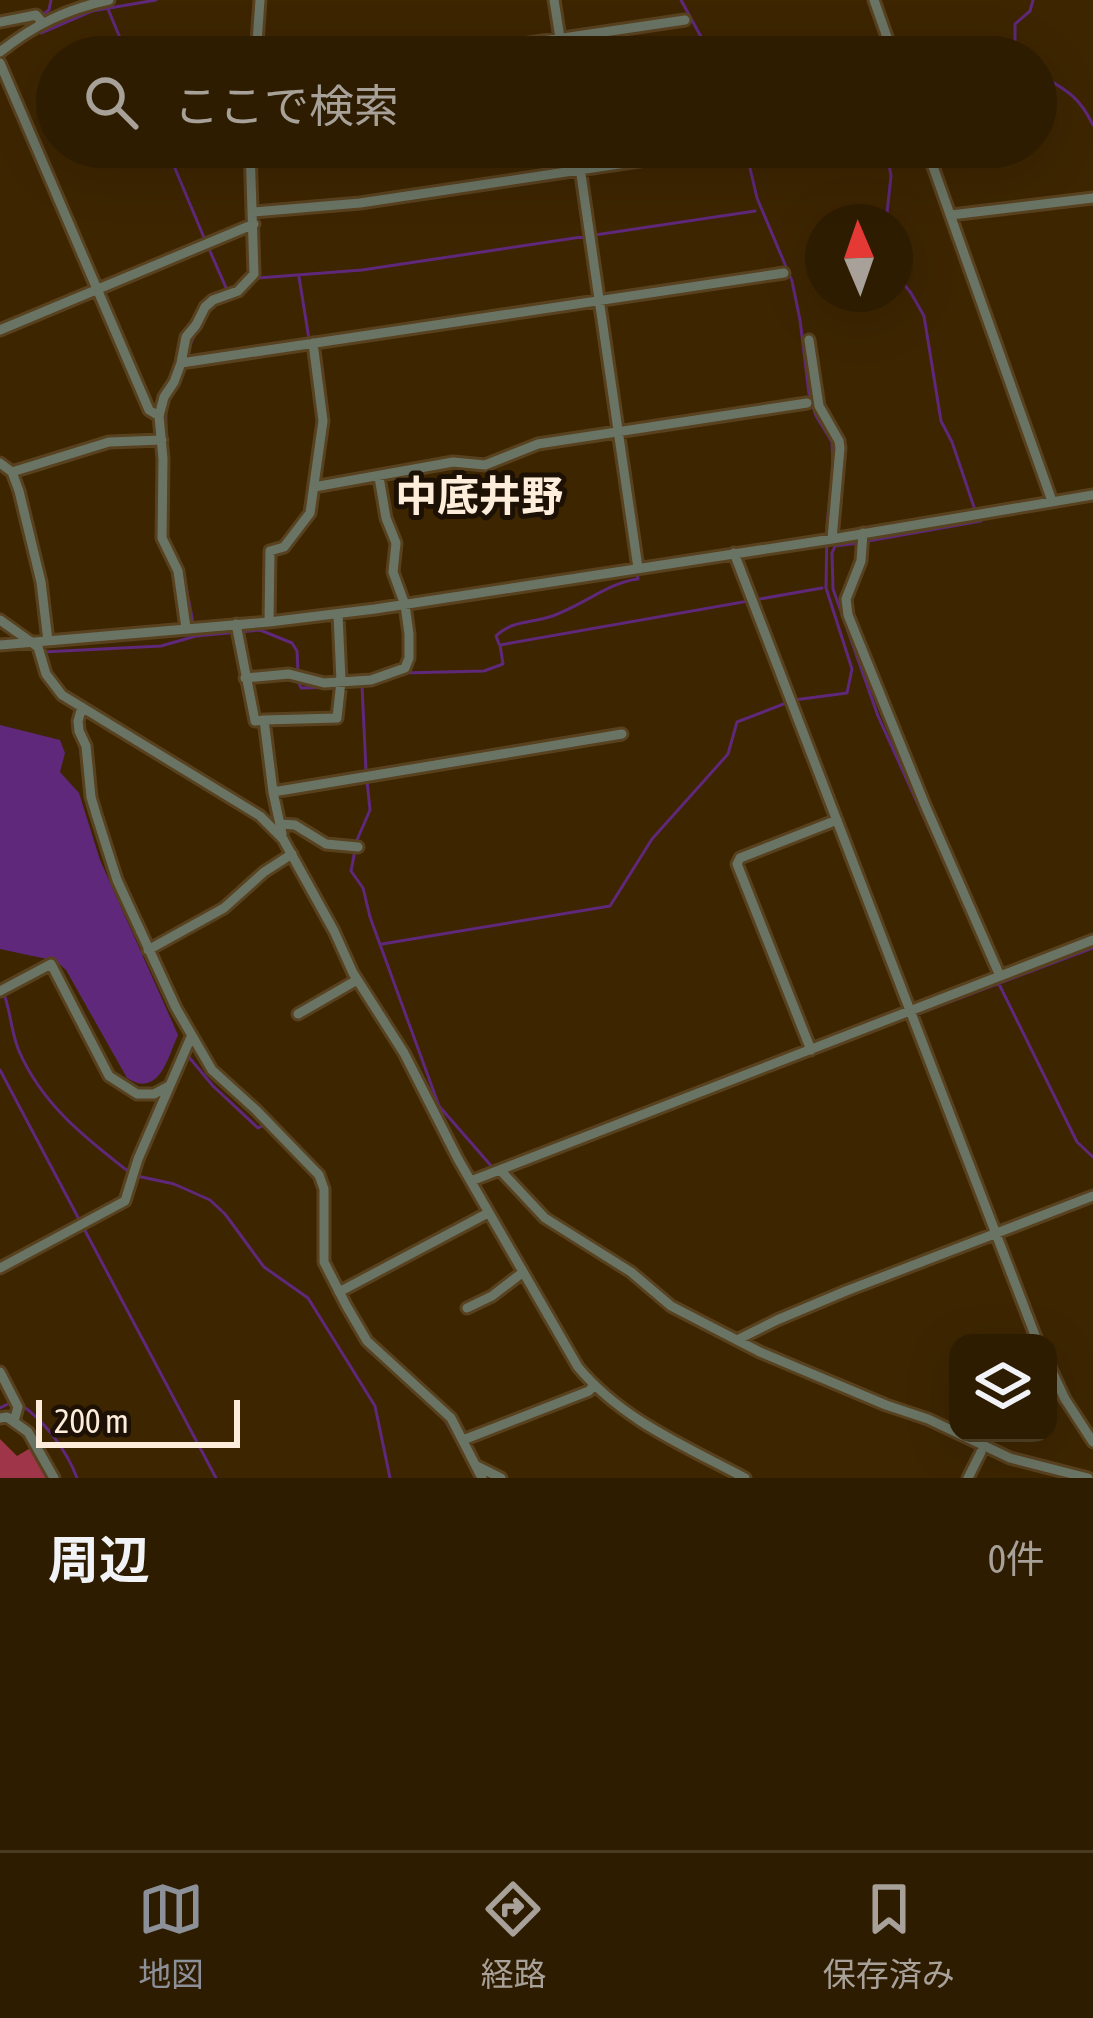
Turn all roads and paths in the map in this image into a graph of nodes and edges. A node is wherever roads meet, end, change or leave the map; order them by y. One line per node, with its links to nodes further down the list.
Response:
1 (109, 0): 7 (street)
2 (260, 0): 8 (street)
3 (554, 0): 9 (street)
4 (874, 0): 11 (street)
5 (685, 20): 10 (street)
6 (0, 22): 7 (street)
7 (42, 22): 12 (street)
8 (257, 36)
9 (560, 36)
10 (574, 36)
11 (887, 36)
12 (0, 52)
13 (0, 64): 14 (street)
14 (36, 148)
15 (44, 168): 25 (street)
16 (251, 168): 23 (street)
17 (580, 168): 20 (street)
18 (600, 168): 20 (street)
19 (934, 168): 22 (street)
20 (581, 171): 23 (street); 26 (street)
21 (1093, 198): 22 (street)
22 (951, 215): 40 (street)
23 (254, 218): 25 (street); 30 (street)
24 (784, 273): 26 (street)
25 (96, 289): 27 (street); 32 (street)
26 (599, 301): 29 (street); 33 (street)
27 (0, 330)
28 (809, 340): 42 (street)
29 (313, 343): 30 (street); 38 (street)
30 (182, 362): 32 (street)
31 (807, 403): 33 (street)
32 (159, 416): 34 (street)
33 (618, 433): 37 (street); 44 (street)
34 (162, 440): 36 (street); 50 (street)
35 (0, 464): 36 (street)
36 (12, 472): 52 (street)
37 (379, 477): 38 (street); 45 (street)
38 (314, 487): 48 (street)
39 (1093, 495): 40 (street)
40 (1052, 501): 41 (street)
41 (863, 533): 42 (street); 67 (street)
42 (827, 539): 43 (street)
43 (734, 554): 44 (street); 60 (street)
44 (638, 568): 45 (street)
45 (405, 604): 46 (street); 55 (street)
46 (338, 614): 48 (street); 55 (street)
47 (0, 620): 51 (street)
48 (269, 622): 49 (street)
49 (236, 624): 50 (street); 54 (street)
50 (186, 628): 52 (street)
51 (32, 641): 52 (street); 53 (street); 56 (street)
52 (48, 641)
53 (0, 645)
54 (245, 678): 55 (street); 57 (street)
55 (341, 681): 57 (street)
56 (82, 707): 62 (street); 66 (street)
57 (264, 720): 59 (street)
58 (622, 734): 59 (street)
59 (273, 792): 61 (street)
60 (837, 820): 70 (street); 73 (street)
61 (280, 824): 62 (street); 63 (street)
62 (283, 839): 64 (street)
63 (358, 847)
64 (292, 854): 66 (street); 68 (street)
65 (1093, 940): 67 (street)
66 (148, 950): 72 (street)
67 (1000, 976): 70 (street)
68 (357, 980): 71 (street); 76 (street)
69 (0, 991): 74 (street)
70 (909, 1011): 73 (street); 79 (street)
71 (298, 1014)
72 (191, 1037): 74 (street); 82 (street)
73 (811, 1049): 75 (street)
74 (169, 1086): 80 (street)
75 (495, 1173): 76 (street); 85 (street)
76 (471, 1181): 78 (street)
77 (1093, 1196): 79 (street)
78 (488, 1214): 81 (street); 82 (street)
79 (996, 1234): 84 (street); 85 (street)
80 (0, 1268)
81 (522, 1273): 83 (street); 88 (street)
82 (339, 1292): 91 (street)
83 (467, 1308)
84 (1035, 1334)
85 (737, 1340): 100 (street)
86 (0, 1372): 90 (street)
87 (1057, 1382): 92 (street)
88 (593, 1386): 91 (street); 98 (street)
89 (0, 1418): 90 (street)
90 (14, 1421): 95 (street)
91 (463, 1440): 94 (street)
92 (1093, 1442)
93 (981, 1452): 99 (street)
94 (477, 1466): 96 (street); 97 (street)
95 (54, 1478)
96 (482, 1478)
97 (501, 1478)
98 (745, 1478)
99 (968, 1478)
100 (1088, 1478)

